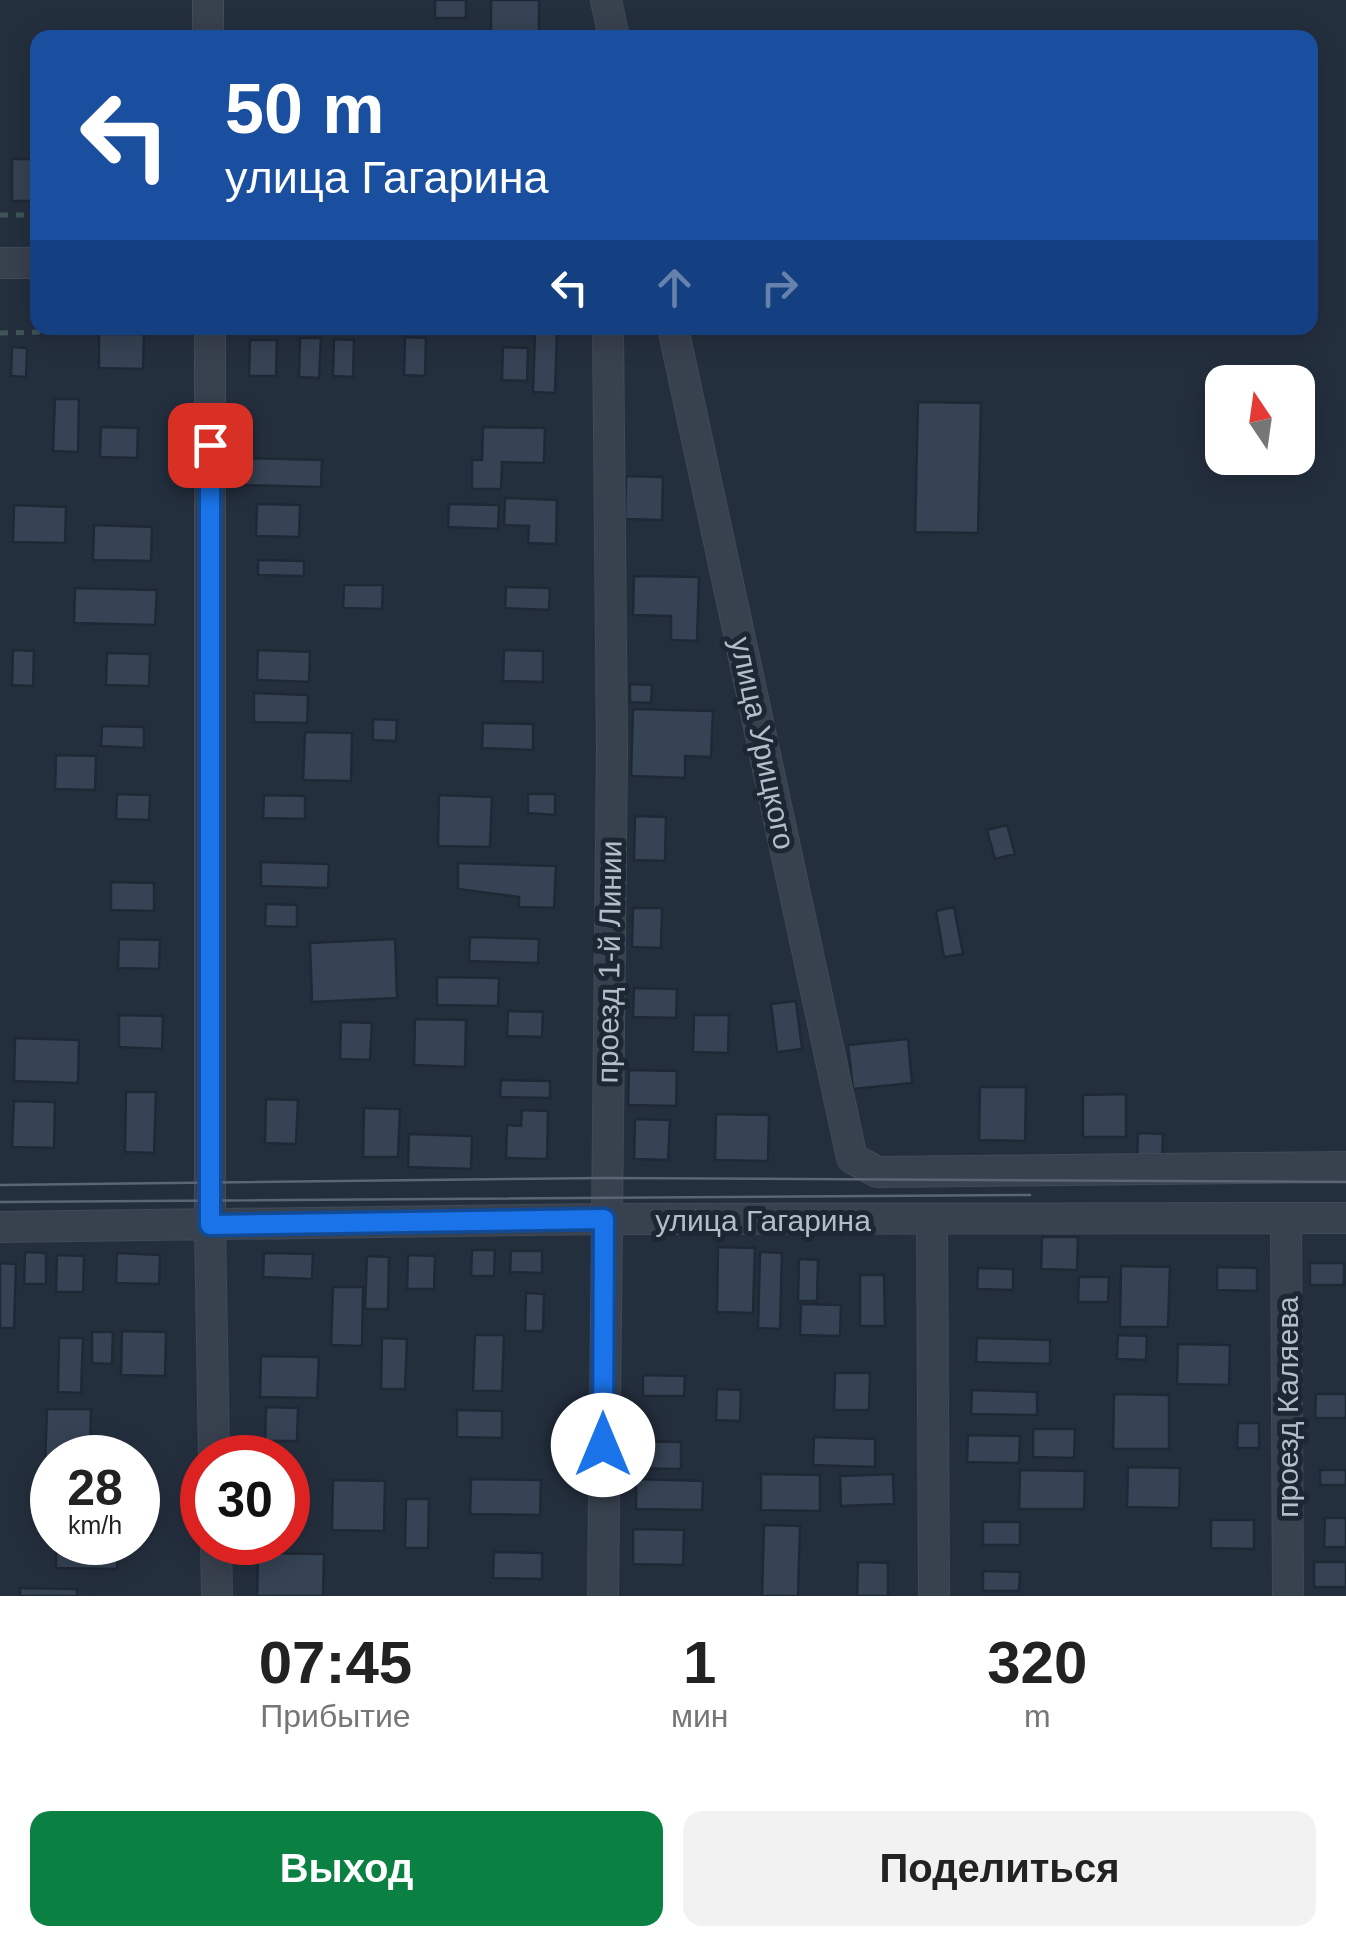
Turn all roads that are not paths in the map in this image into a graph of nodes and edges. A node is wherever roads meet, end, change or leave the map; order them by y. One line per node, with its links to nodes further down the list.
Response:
1 (208, 0): 3 (street)
2 (606, 0): 4 (street)
3 (208, 30)
4 (612, 30)
5 (0, 263): 6 (street)
6 (30, 263)
7 (210, 335): 16 (street)
8 (608, 335): 14 (street, проезд 1-й Линии)
9 (675, 335): 10 (street, улица Урицкого)
10 (852, 1158): 11 (street, улица Гагарина)
11 (1346, 1167)
12 (1286, 1218): 13 (street, улица Гагарина); 15 (street, улица Гагарина); 23 (street, проезд Каляева)
13 (1346, 1218)
14 (604, 1219): 15 (street, улица Гагарина); 16 (street, улица Гагарина); 21 (street, проезд 1-й Линии)
15 (932, 1220): 22 (street)
16 (210, 1225): 17 (street, улица Гагарина); 18 (street)
17 (0, 1227)
18 (214, 1435)
19 (216, 1565): 20 (street)
20 (217, 1596)
21 (603, 1596)
22 (934, 1596)
23 (1288, 1596)

